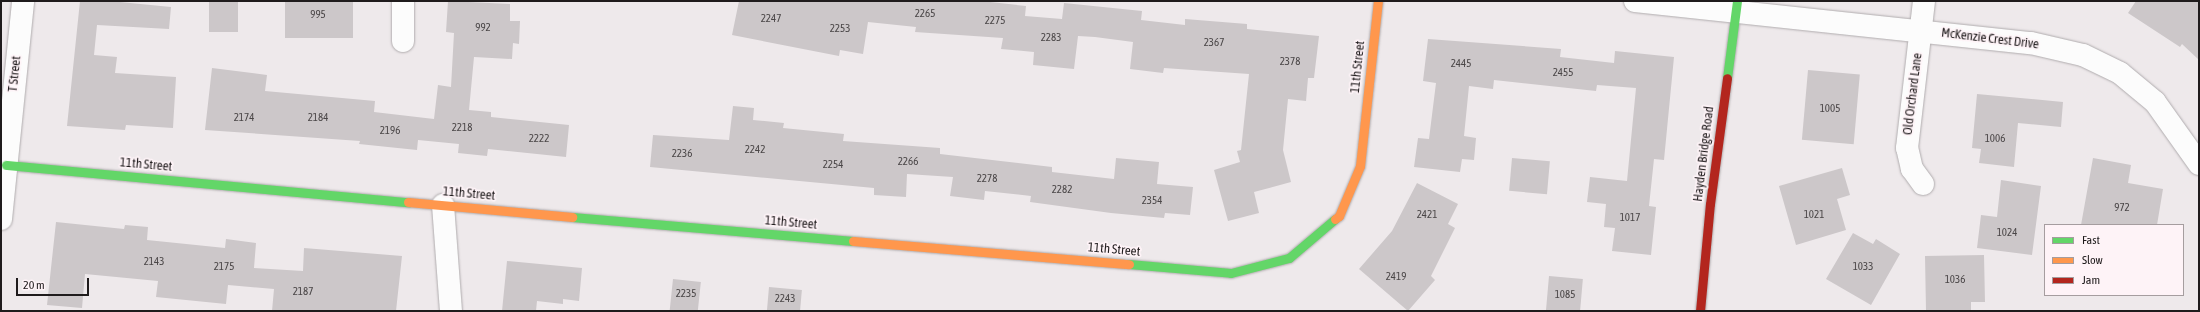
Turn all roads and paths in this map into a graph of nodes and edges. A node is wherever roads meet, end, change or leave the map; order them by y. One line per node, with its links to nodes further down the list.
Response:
1 (23, 1): 10 (street, T Street)
2 (403, 1): 8 (street)
3 (1378, 1): 12 (street, 11th Street)
4 (1635, 1): 6 (street, McKenzie Crest Drive)
5 (1924, 1): 7 (street, Old Orchard Lane)
6 (1736, 6): 7 (street, McKenzie Crest Drive); 15 (street, Hayden Bridge Road)
7 (1921, 31): 9 (street, McKenzie Crest Drive); 11 (street, Old Orchard Lane)
8 (403, 41)
9 (2199, 164)
10 (6, 165): 12 (street, 11th Street); 13 (street, T Street)
11 (1923, 184)
12 (442, 205): 14 (street)
13 (1, 219)
14 (452, 311)
15 (1700, 311)

